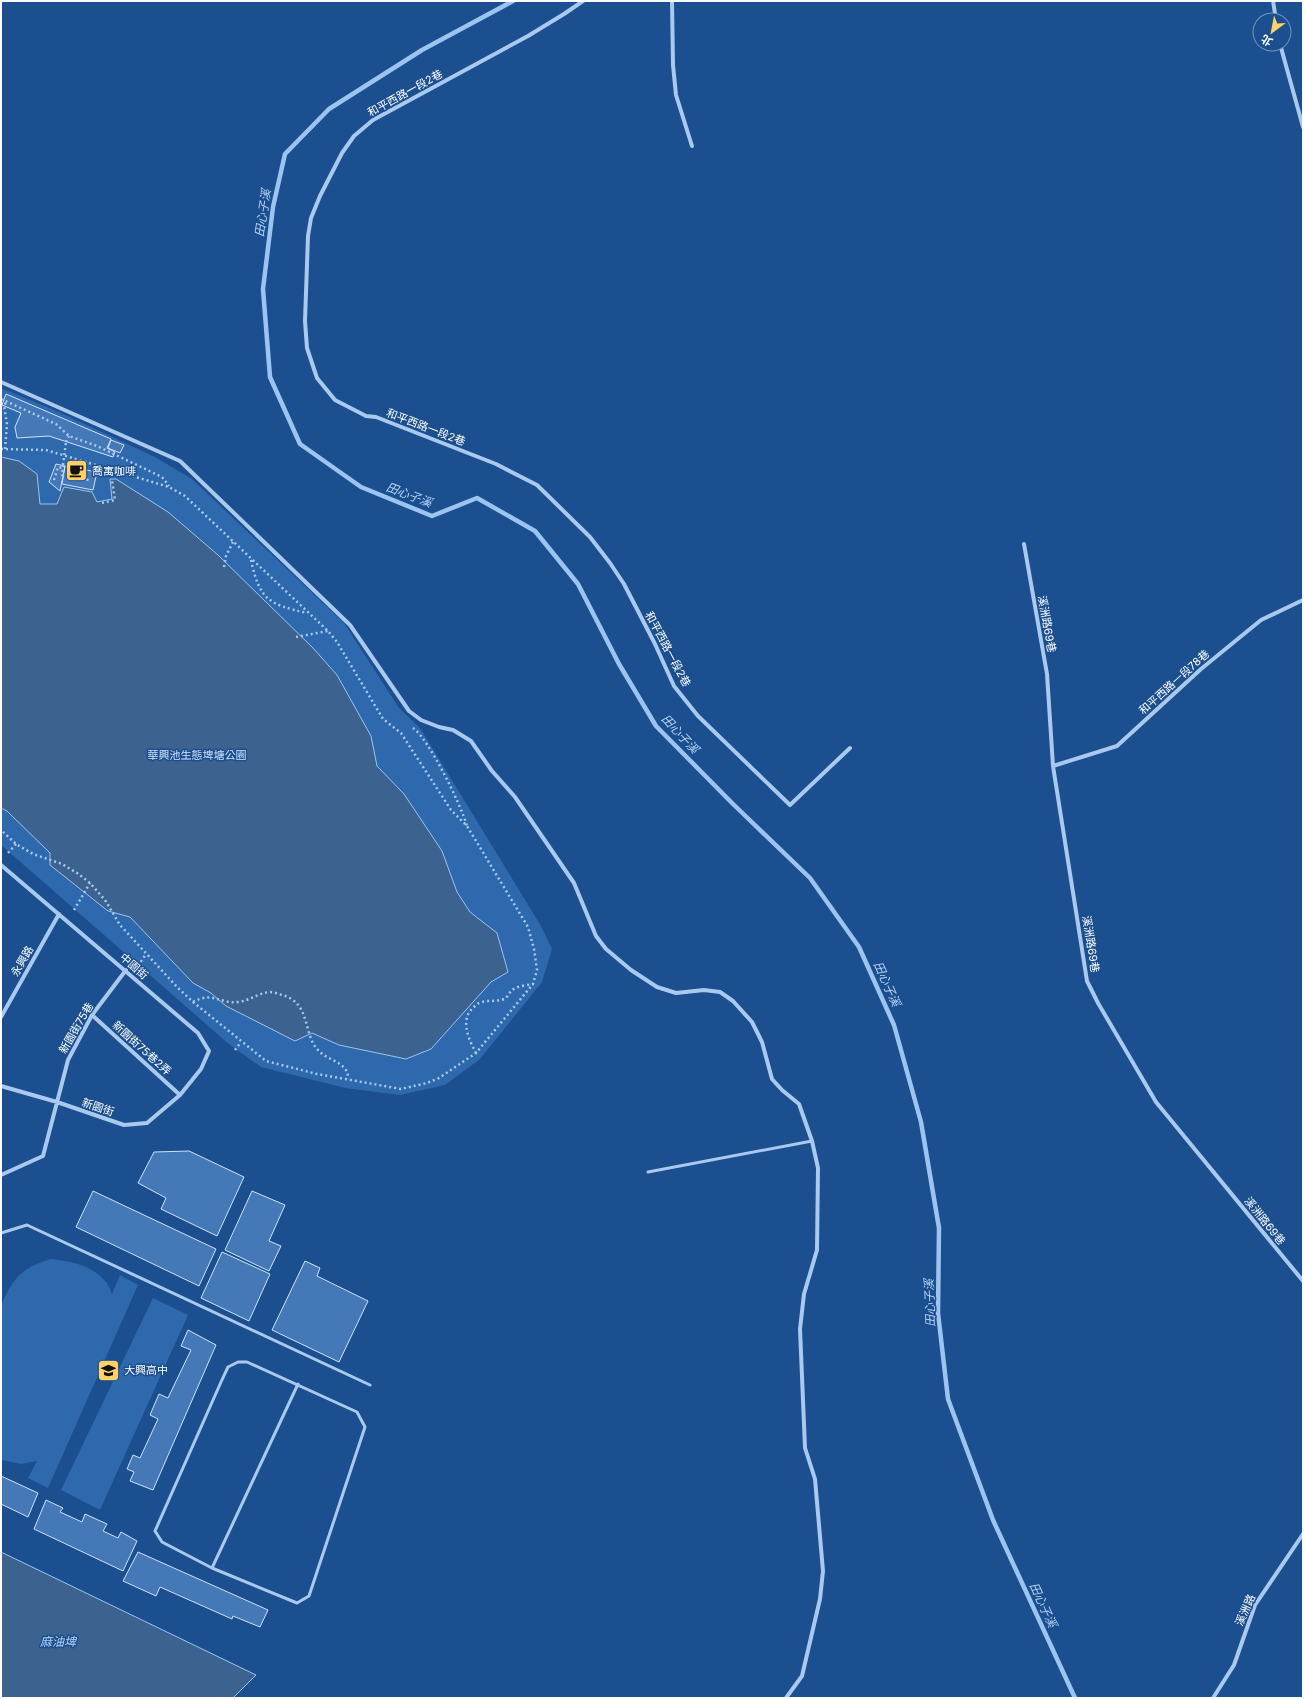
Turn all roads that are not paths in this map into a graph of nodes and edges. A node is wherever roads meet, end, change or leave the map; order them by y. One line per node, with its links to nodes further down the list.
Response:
1 (583, 1): 11 (street, 和平西路一段2巷)
2 (672, 1): 7 (street)
3 (1273, 1): 4 (street)
4 (1275, 12)
5 (1282, 52): 6 (street)
6 (1303, 127)
7 (692, 146)
8 (1, 382): 21 (street)
9 (1024, 544): 12 (street, 溪洲路69巷)
10 (1303, 600): 12 (street, 和平西路一段78巷)
11 (850, 748)
12 (1053, 766): 25 (street, 溪洲路69巷)
13 (1, 865): 14 (street, 中園街)
14 (60, 914): 15 (street, 中園街); 17 (street, 永興路)
15 (126, 970): 16 (street, 新園街75巷); 19 (street, 中園街)
16 (92, 1015): 19 (street, 新園街75巷2弄); 20 (street, 新園街75巷)
17 (1, 1017)
18 (1, 1086): 20 (street, 新園街)
19 (180, 1095): 20 (street, 新園街)
20 (57, 1102): 23 (street, 新園街75巷)
21 (812, 1141): 22 (lane); 30 (street)
22 (648, 1172)
23 (1, 1175)
24 (1, 1233): 27 (lane)
25 (1303, 1281)
26 (298, 1384): 29 (lane); 29 (lane); 29 (lane)
27 (370, 1385)
28 (1303, 1534): 31 (street, 溪洲路)
29 (212, 1568)
30 (786, 1698)
31 (1213, 1698)

